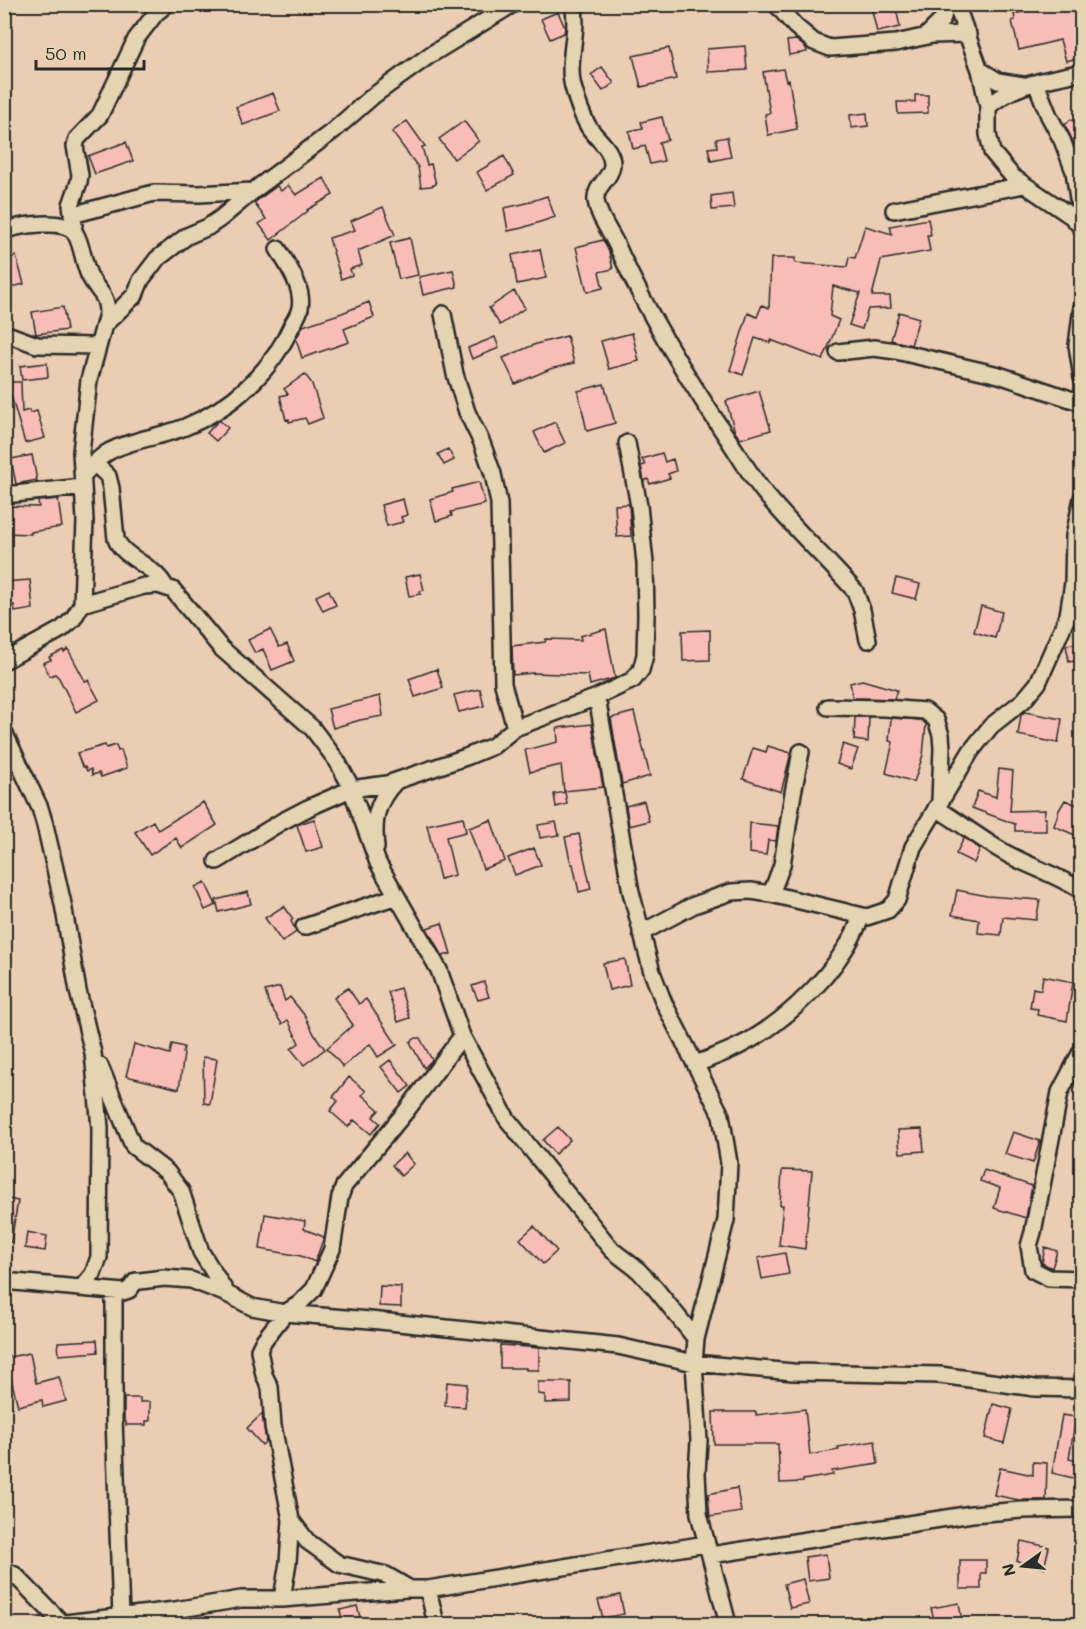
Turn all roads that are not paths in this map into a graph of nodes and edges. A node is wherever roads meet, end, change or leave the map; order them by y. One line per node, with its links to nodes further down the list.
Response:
1 (167, 4): 16 (street)
2 (513, 4): 14 (street)
3 (573, 4): 38 (street)
4 (776, 4): 8 (street)
5 (946, 4): 8 (street)
6 (956, 4): 7 (street)
7 (968, 33): 8 (street); 9 (street)
8 (926, 36)
9 (980, 70): 11 (street); 12 (street)
10 (1082, 72): 11 (street)
11 (1031, 85): 12 (street); 17 (street)
12 (988, 107): 13 (street)
13 (1024, 185): 15 (street); 17 (street)
14 (253, 191): 16 (street); 23 (street)
15 (894, 210)
16 (72, 215): 19 (street)
17 (1082, 227)
18 (4, 231): 19 (street)
19 (74, 232): 23 (street)
20 (278, 249): 30 (street)
21 (1082, 307): 27 (street)
22 (443, 314): 42 (street)
23 (105, 324): 25 (street)
24 (4, 333): 25 (street)
25 (99, 345): 31 (street)
26 (838, 352): 28 (street)
27 (1082, 378)
28 (1082, 403)
29 (627, 443): 40 (street)
30 (94, 463): 31 (street); 36 (street)
31 (83, 481): 32 (street); 37 (street)
32 (4, 495)
33 (1082, 498): 34 (street)
34 (1074, 536): 35 (street); 47 (street)
35 (1082, 555)
36 (165, 586): 37 (street); 46 (street)
37 (82, 604): 39 (street)
38 (868, 640)
39 (4, 661)
40 (597, 697): 42 (street); 55 (street)
41 (828, 707): 47 (street)
42 (515, 728): 45 (street)
43 (4, 732): 58 (street)
44 (801, 752): 51 (street)
45 (397, 780): 46 (street); 49 (street)
46 (351, 789): 48 (street); 49 (street)
47 (938, 804): 50 (street); 53 (street)
48 (217, 861)
49 (378, 862): 52 (street)
50 (1082, 891)
51 (771, 894): 53 (street); 55 (street)
52 (398, 896): 54 (street); 56 (street)
53 (862, 916): 59 (street)
54 (304, 927)
55 (641, 933): 59 (street)
56 (462, 1036): 65 (street); 66 (street)
57 (1082, 1050): 60 (street)
58 (93, 1053): 62 (street); 64 (street)
59 (696, 1064): 66 (street)
60 (1082, 1279)
61 (4, 1281): 62 (street)
62 (82, 1287): 63 (street)
63 (114, 1291): 64 (street); 76 (street)
64 (227, 1294): 65 (street)
65 (285, 1313): 67 (street); 70 (street)
66 (696, 1339): 67 (street)
67 (694, 1363): 68 (street); 71 (street)
68 (1082, 1389)
69 (1082, 1509): 71 (street)
70 (291, 1520): 73 (street); 75 (street)
71 (708, 1550): 74 (street); 79 (street)
72 (4, 1570): 77 (street)
73 (410, 1589): 74 (street); 75 (street)
74 (428, 1589): 78 (street)
75 (282, 1599): 76 (street)
76 (121, 1617): 77 (street)
77 (59, 1624)
78 (436, 1624)
79 (728, 1624)

